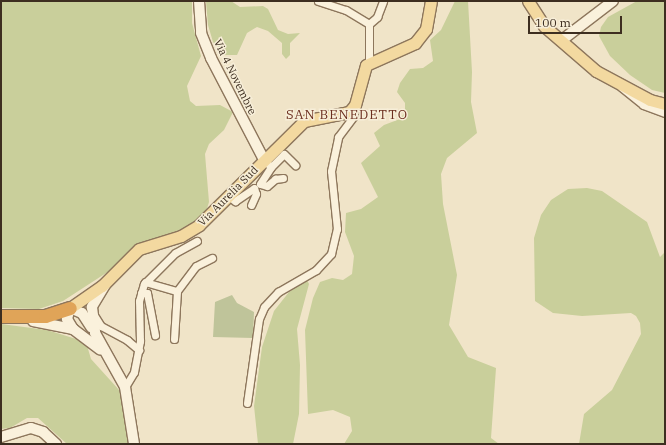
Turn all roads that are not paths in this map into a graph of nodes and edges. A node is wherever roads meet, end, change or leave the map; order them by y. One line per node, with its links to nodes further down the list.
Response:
1 (199, 1): 16 (main road, Via 4 Novembre)
2 (318, 1): 7 (street)
3 (383, 1): 7 (street)
4 (431, 1): 9 (main road)
5 (528, 1): 8 (main road)
6 (613, 1): 8 (main road)
7 (369, 24): 9 (street)
8 (562, 40): 10 (main road)
9 (369, 62): 12 (main road)
10 (618, 84): 11 (main road); 13 (street)
11 (665, 104)
12 (355, 105): 14 (main road, Via Aurelia Sud); 15 (street)
13 (665, 114)
14 (339, 115): 15 (street); 16 (main road, Via Aurelia Sud)
15 (344, 129): 37 (street)
16 (268, 164): 17 (street); 18 (street); 19 (main road, Via Aurelia Sud)
17 (295, 165)
18 (282, 178)
19 (228, 196): 20 (street); 23 (main road, Via Aurelia Sud)
20 (252, 205)
21 (197, 241): 24 (street)
22 (212, 258): 25 (street)
23 (112, 276): 27 (main road); 28 (main road, Via Aurelia Sud)
24 (146, 282): 25 (street); 26 (street)
25 (177, 291): 33 (street)
26 (141, 293): 32 (street); 34 (street)
27 (70, 308): 29 (highway); 30 (main road); 31 (main road)
28 (92, 311): 31 (main road, Via Aurelia Sud); 34 (street)
29 (6, 317): 30 (main road)
30 (74, 330): 35 (main road)
31 (95, 333): 35 (main road, Via Aurelia Sud)
32 (155, 336)
33 (174, 339)
34 (139, 350): 36 (street)
35 (105, 354): 36 (main road, Via Aurelia Sud)
36 (125, 387): 40 (main road, Via Aurelia Sud)
37 (247, 403)
38 (1, 437): 39 (main road)
39 (56, 444)
40 (134, 444)

